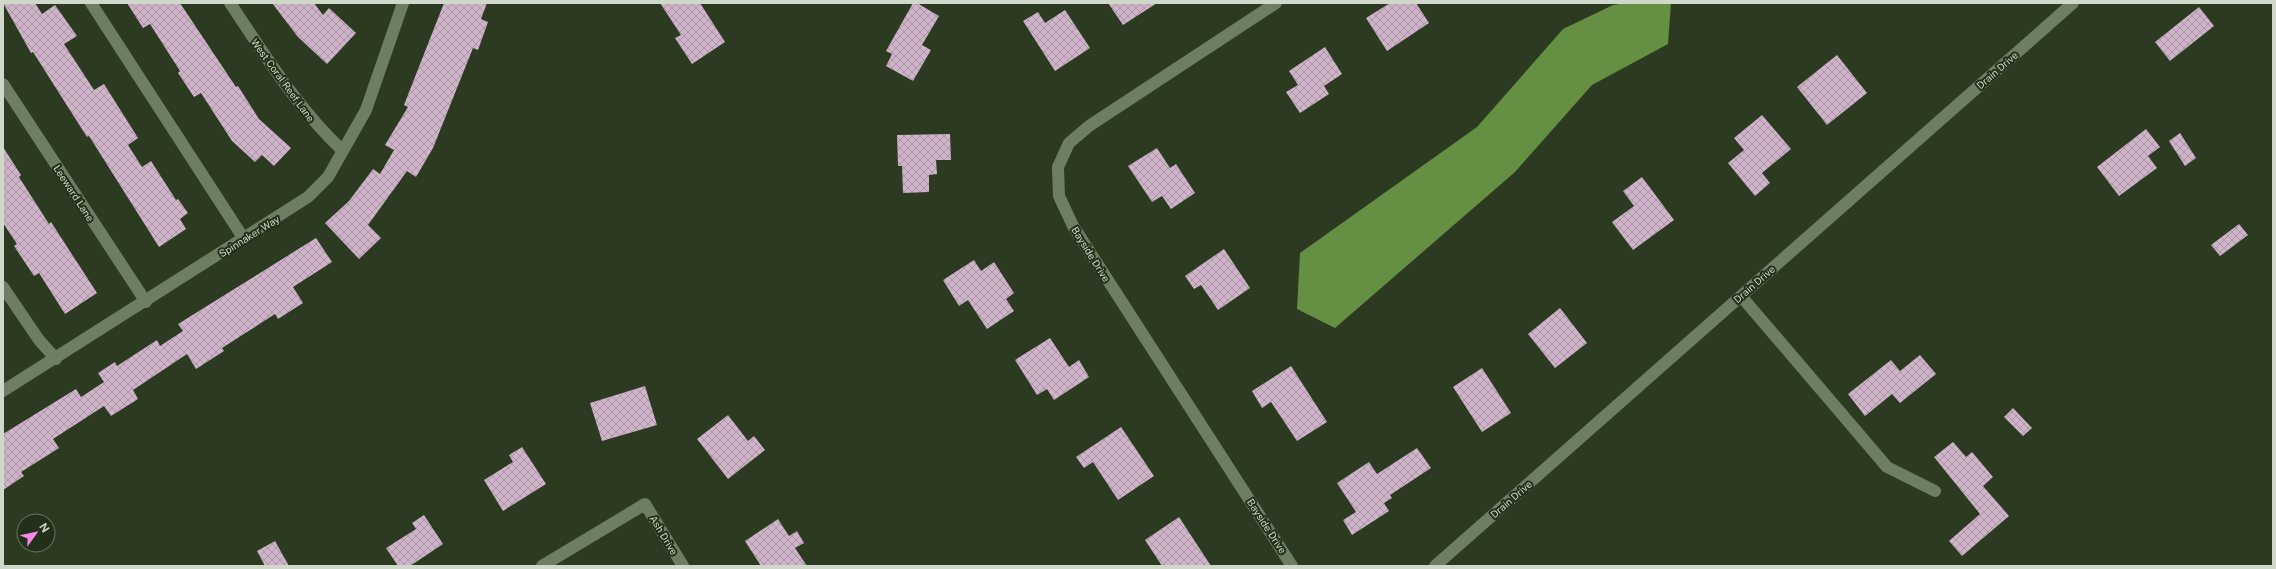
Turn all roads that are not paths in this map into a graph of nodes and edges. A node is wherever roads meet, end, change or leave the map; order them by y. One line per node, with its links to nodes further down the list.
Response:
1 (91, 3): 8 (street)
2 (230, 3): 7 (street, West Coral Reef Lane)
3 (403, 3): 7 (street, Spinnaker Way)
4 (1276, 3): 17 (street, Bayside Drive)
5 (2073, 3): 10 (street, Drain Drive)
6 (3, 84): 11 (street, Leeward Lane)
7 (343, 151): 8 (street, Spinnaker Way)
8 (244, 239): 11 (street, Spinnaker Way)
9 (3, 287): 12 (street)
10 (1741, 296): 14 (street); 18 (street, Drain Drive)
11 (146, 302): 12 (street, Spinnaker Way)
12 (56, 359): 13 (street, Spinnaker Way)
13 (3, 391)
14 (1935, 492)
15 (542, 566): 16 (street, Ash Drive)
16 (683, 566)
17 (1292, 566)
18 (1435, 566)

